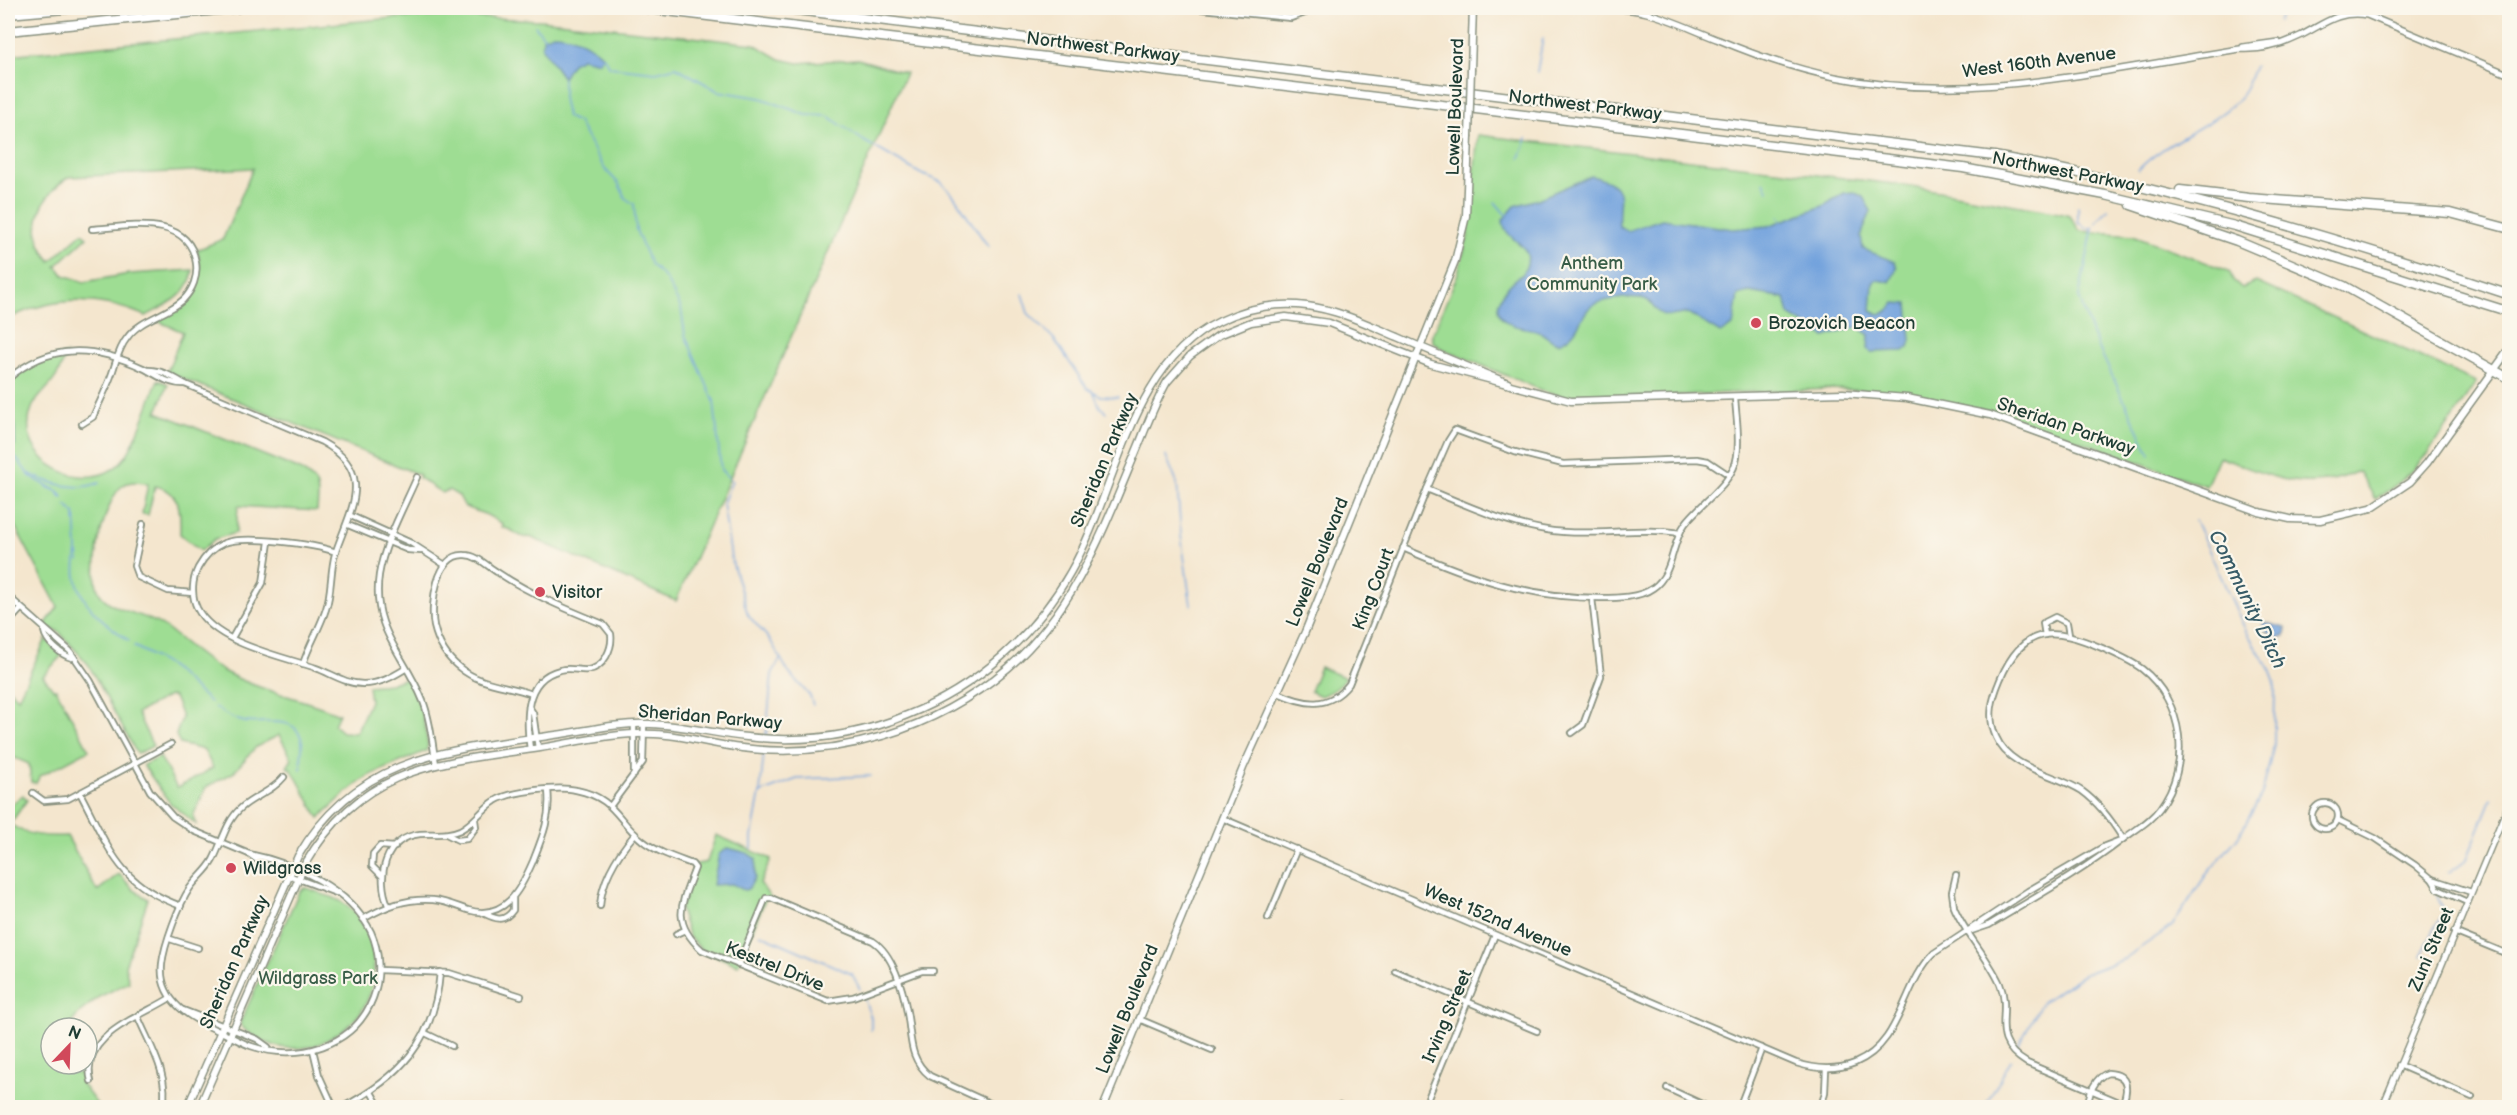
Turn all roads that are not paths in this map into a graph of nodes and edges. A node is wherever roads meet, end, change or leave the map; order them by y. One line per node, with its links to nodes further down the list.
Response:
1 (75, 8): 9 (highway)
2 (238, 8): 10 (highway)
3 (642, 8): 13 (highway, Northwest Parkway)
4 (780, 8): 12 (highway, Northwest Parkway)
5 (1192, 8): 6 (street)
6 (1319, 8)
7 (1473, 8): 18 (main road, Lowell Boulevard, bridge)
8 (1565, 8): 11 (street, West 160th Avenue)
9 (8, 14)
10 (8, 31)
11 (2510, 75)
12 (2139, 185): 15 (highway); 16 (highway, Northwest Parkway)
13 (2084, 190): 17 (highway, Northwest Parkway); 22 (highway)
14 (92, 229): 20 (street)
15 (2510, 229)
16 (2510, 295)
17 (2510, 312)
18 (1419, 346): 21 (main road, Lowell Boulevard); 25 (main road, Sheridan Parkway); 55 (main road, Sheridan Parkway)
19 (2510, 348): 22 (main road, Sheridan Parkway)
20 (118, 356): 23 (street); 27 (street); 31 (street)
21 (1415, 358): 25 (main road, Sheridan Parkway); 51 (main road, Lowell Boulevard); 58 (main road, Sheridan Parkway)
22 (2494, 370): 24 (highway); 26 (main road, Sheridan Parkway)
23 (8, 379)
24 (2510, 379)
25 (1531, 392): 26 (main road, Sheridan Parkway)
26 (1735, 397): 28 (street)
27 (82, 424)
28 (1729, 474): 30 (street, King Court); 34 (street)
29 (417, 477): 35 (street)
30 (1428, 489): 34 (street); 37 (street, King Court)
31 (351, 516): 33 (street); 35 (street)
32 (143, 524): 41 (street)
33 (348, 525): 35 (street); 39 (street)
34 (1680, 533): 43 (street)
35 (391, 538): 38 (street); 38 (street); 50 (street)
36 (269, 542): 39 (street); 41 (street); 48 (street)
37 (1403, 548): 43 (street); 51 (street, King Court)
38 (421, 551): 40 (street)
39 (336, 552): 49 (street)
40 (445, 565): 52 (street); 52 (street)
41 (193, 593): 48 (street)
42 (8, 596): 44 (street)
43 (1592, 598): 56 (street)
44 (21, 609): 45 (street); 65 (street)
45 (8, 623)
46 (2045, 635): 47 (street); 47 (street); 79 (street)
47 (2069, 635): 79 (street)
48 (232, 638): 49 (street)
49 (303, 664): 50 (street)
50 (405, 669): 64 (street)
51 (1278, 693): 74 (main road, Lowell Boulevard)
52 (532, 694): 53 (street)
53 (529, 707): 59 (street); 60 (street)
54 (634, 724): 55 (main road, Sheridan Parkway); 57 (street); 59 (main road, Sheridan Parkway)
55 (644, 724): 58 (street)
56 (1572, 733)
57 (635, 734): 58 (main road, Sheridan Parkway); 62 (main road, Sheridan Parkway); 67 (street)
58 (644, 734): 67 (street)
59 (536, 738): 60 (main road, Sheridan Parkway); 62 (street)
60 (529, 739): 63 (street); 64 (main road, Sheridan Parkway)
61 (171, 744): 65 (street)
62 (538, 748): 63 (main road, Sheridan Parkway)
63 (530, 749): 66 (main road, Sheridan Parkway)
64 (435, 754): 66 (street); 85 (main road, Sheridan Parkway)
65 (135, 763): 71 (street); 80 (street)
66 (436, 764): 86 (main road, Sheridan Parkway)
67 (634, 774): 73 (street)
68 (284, 777): 80 (street)
69 (548, 790): 73 (street); 75 (street); 96 (street)
70 (33, 793): 71 (street)
71 (80, 793): 100 (street)
72 (2510, 801): 94 (street, Zuni Street)
73 (611, 805): 78 (street)
74 (1222, 818): 82 (street, West 152nd Avenue); 124 (main road, Lowell Boulevard)
75 (475, 820): 77 (street); 77 (street)
76 (2338, 820): 76 (street); 92 (street)
77 (446, 834): 81 (street)
78 (635, 834): 101 (street); 105 (street)
79 (2123, 839): 84 (street); 87 (street)
80 (221, 842): 83 (street); 100 (street)
81 (395, 847): 90 (street); 90 (street)
82 (1297, 849): 103 (street); 109 (street, West 152nd Avenue)
83 (249, 854): 85 (street); 89 (street)
84 (2070, 866): 87 (street); 93 (street)
85 (291, 868): 86 (street); 89 (main road, Sheridan Parkway)
86 (301, 872): 91 (main road, Sheridan Parkway); 95 (street)
87 (2074, 874): 97 (street)
88 (1956, 875): 106 (street)
89 (288, 876): 91 (street); 125 (main road, Sheridan Parkway)
90 (382, 876): 99 (street)
91 (297, 879): 95 (street); 126 (main road, Sheridan Parkway)
92 (2432, 879): 94 (street); 98 (street)
93 (2028, 891): 97 (street); 106 (street)
94 (2471, 892): 98 (street, Zuni Street)
95 (336, 893): 104 (street)
96 (513, 898): 102 (street); 102 (street)
97 (2032, 899): 106 (street)
98 (2467, 902): 107 (street, Zuni Street)
99 (388, 905): 102 (street); 104 (street)
100 (181, 906): 110 (street)
101 (600, 906)
102 (483, 912)
103 (1268, 918)
104 (363, 919): 114 (street)
105 (685, 930): 108 (street); 113 (street, Kestrel Drive)
106 (1969, 932): 137 (street); 140 (street)
107 (2454, 932): 112 (street); 136 (street, Zuni Street)
108 (675, 934)
109 (1495, 935): 121 (street, Irving Street); 132 (street, West 152nd Avenue)
110 (170, 939): 111 (street); 120 (street)
111 (198, 948)
112 (2510, 955)
113 (738, 965): 118 (street, Kestrel Drive); 118 (street)
114 (379, 970): 117 (street); 134 (street)
115 (933, 971): 118 (street, Kestrel Drive)
116 (1395, 971): 121 (street)
117 (440, 972): 119 (street); 129 (street)
118 (897, 980): 151 (street)
119 (521, 996)
120 (170, 998): 122 (street); 123 (street)
121 (1467, 1002): 127 (street); 154 (street, Irving Street)
122 (180, 1008): 125 (street); 128 (street)
123 (138, 1017): 138 (street); 145 (street)
124 (1140, 1019): 135 (street); 152 (main road, Lowell Boulevard)
125 (223, 1024): 126 (street); 128 (main road, Sheridan Parkway)
126 (233, 1029): 130 (main road, Sheridan Parkway); 133 (street)
127 (1537, 1031)
128 (220, 1032): 130 (street); 146 (main road, Sheridan Parkway)
129 (425, 1033): 131 (street); 141 (street)
130 (230, 1036): 133 (street); 147 (main road, Sheridan Parkway)
131 (452, 1046)
132 (1762, 1048): 137 (street, West 152nd Avenue); 156 (street)
133 (270, 1049): 134 (street)
134 (313, 1050): 148 (street)
135 (1212, 1050)
136 (2399, 1065): 142 (street); 160 (street, Zuni Street)
137 (1826, 1069): 157 (street)
138 (91, 1081)
139 (1667, 1088): 155 (street)
140 (2092, 1091): 144 (street); 144 (street); 158 (street)
141 (371, 1092): 149 (street); 150 (street)
142 (2472, 1097)
143 (1340, 1105): 153 (street)
144 (2122, 1106): 159 (street)
145 (163, 1107)
146 (187, 1107)
147 (199, 1107)
148 (333, 1107)
149 (340, 1107)
150 (380, 1107)
151 (1000, 1107)
152 (1102, 1107)
153 (1346, 1107)
154 (1424, 1107)
155 (1710, 1107)
156 (1739, 1107)
157 (1821, 1107)
158 (2088, 1107)
159 (2133, 1107)
160 (2382, 1107)

